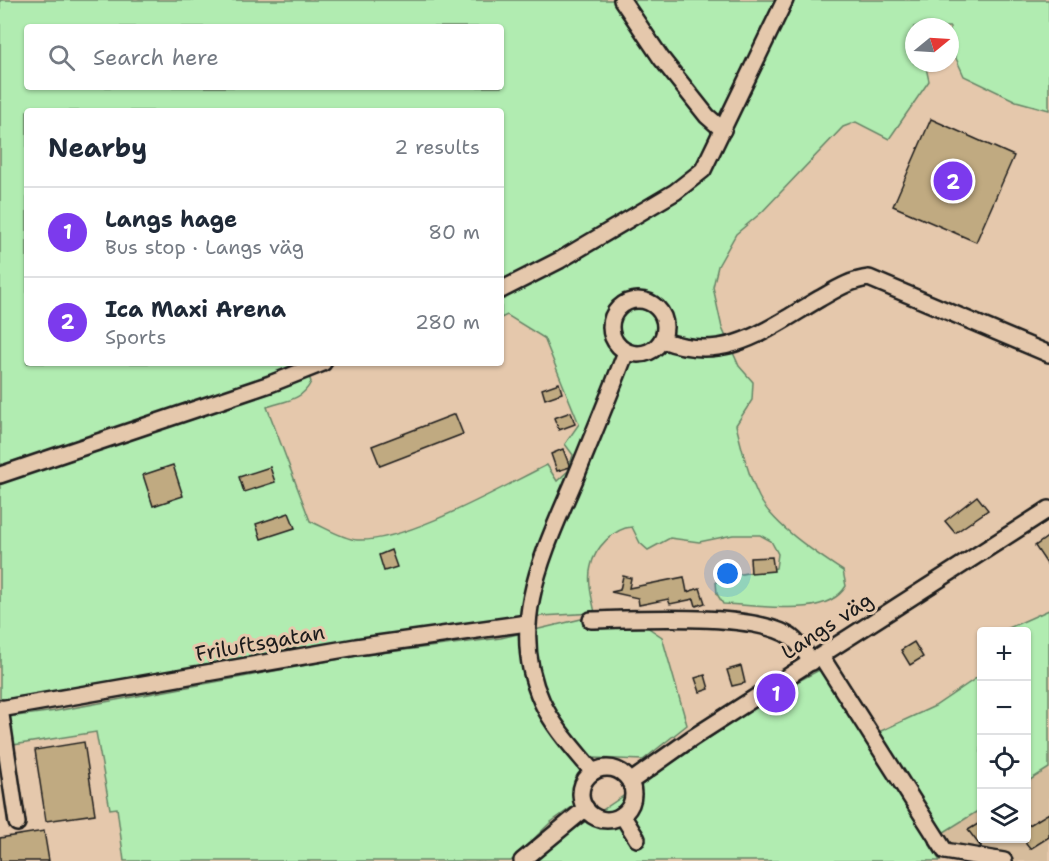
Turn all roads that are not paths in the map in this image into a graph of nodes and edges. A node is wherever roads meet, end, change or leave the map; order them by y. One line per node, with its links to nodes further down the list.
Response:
1 (622, 0): 3 (street)
2 (785, 0): 3 (street)
3 (723, 130): 4 (street)
4 (504, 288)
5 (662, 340): 6 (street); 6 (street); 7 (street)
6 (626, 352): 12 (street)
7 (1049, 354)
8 (315, 366): 9 (street)
9 (0, 475)
10 (1049, 509): 13 (street, Langs väg)
11 (591, 620): 13 (street)
12 (527, 623): 14 (street, Friluftsgatan); 15 (street)
13 (816, 659): 16 (street, Langs väg); 22 (street)
14 (0, 709): 19 (street)
15 (593, 772): 16 (street); 17 (street)
16 (630, 782): 18 (street)
17 (586, 808): 18 (street); 21 (street)
18 (622, 815): 20 (street)
19 (17, 823)
20 (637, 839)
21 (522, 861)
22 (1004, 861)

